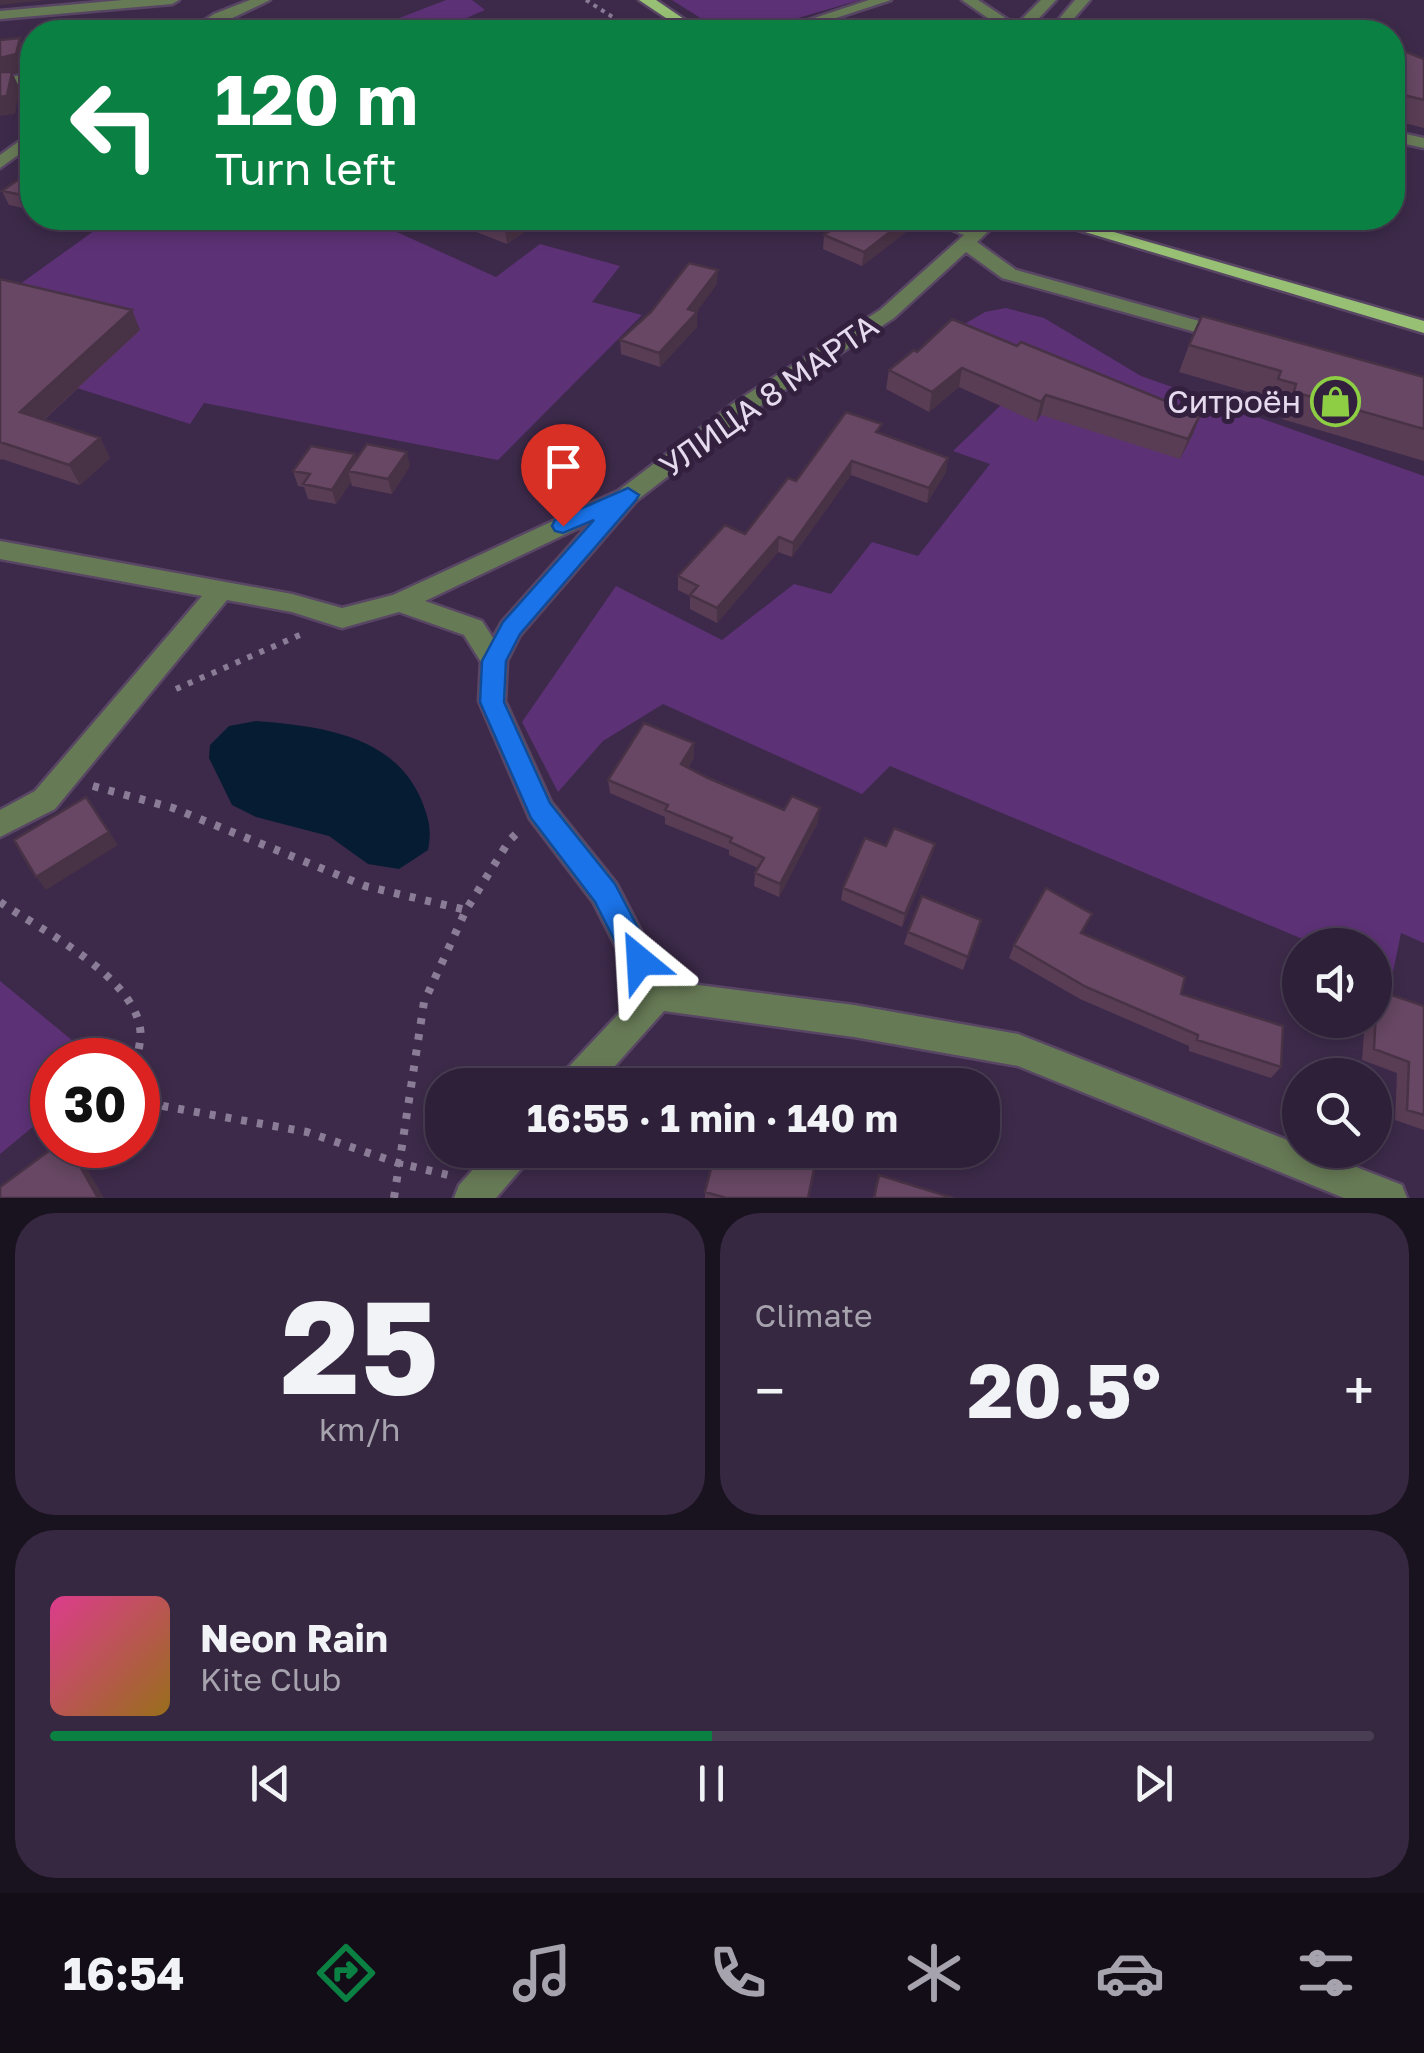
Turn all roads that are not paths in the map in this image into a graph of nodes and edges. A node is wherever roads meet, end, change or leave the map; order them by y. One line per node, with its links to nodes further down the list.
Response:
1 (172, 0): 8 (street)
2 (264, 0): 9 (street)
3 (646, 0): 10 (main road)
4 (884, 0): 11 (street)
5 (969, 0): 12 (street)
6 (1049, 0): 13 (street)
7 (1082, 0): 14 (street)
8 (0, 15)
9 (212, 20)
10 (677, 20)
11 (818, 20)
12 (1000, 20)
13 (1030, 20)
14 (1065, 20)
15 (20, 147): 16 (street)
16 (0, 163)
17 (956, 230): 20 (street)
18 (980, 230): 20 (street, УЛИЦА 8 МАРТА)
19 (1089, 230): 21 (main road)
20 (971, 238): 22 (street); 23 (street, УЛИЦА 8 МАРТА)
21 (1424, 327)
22 (1248, 340)
23 (628, 495): 26 (street); 27 (street, УЛИЦА 8 МАРТА)
24 (7, 555): 25 (street)
25 (222, 591): 26 (street); 28 (street)
26 (400, 602): 27 (street)
27 (494, 661): 29 (street)
28 (0, 824)
29 (657, 995): 30 (street); 33 (street)
30 (590, 1068)
31 (499, 1168): 32 (street)
32 (477, 1192)
33 (1389, 1198)

